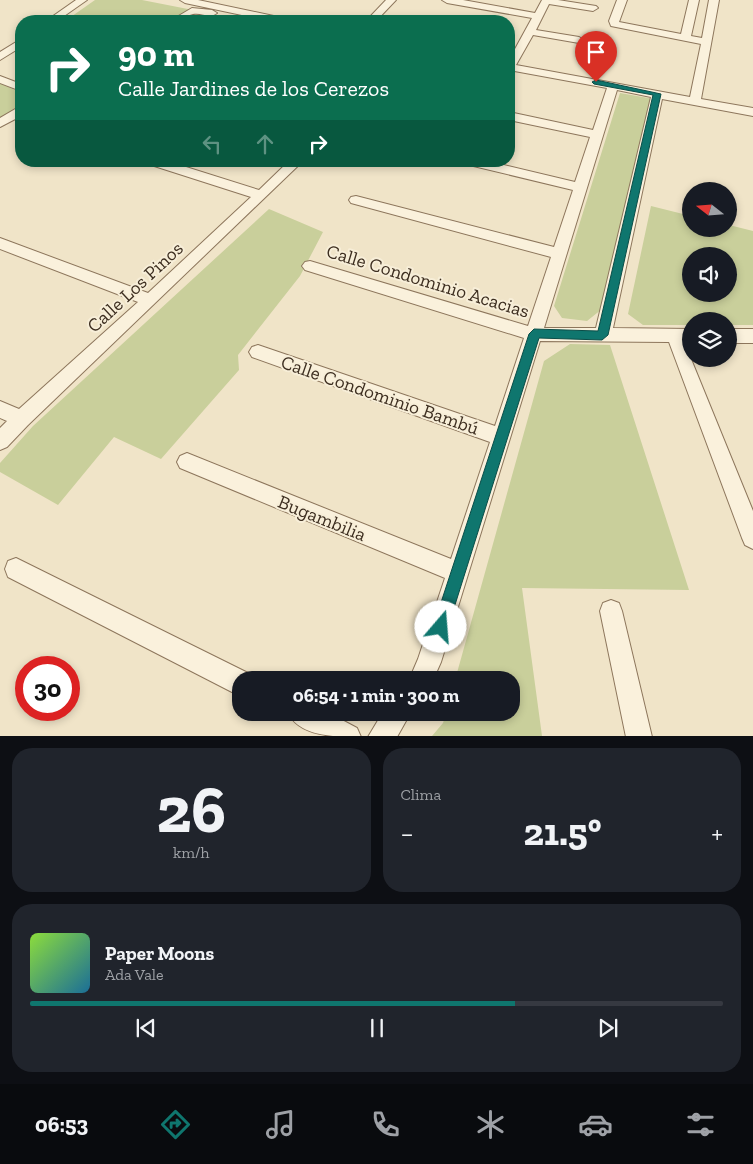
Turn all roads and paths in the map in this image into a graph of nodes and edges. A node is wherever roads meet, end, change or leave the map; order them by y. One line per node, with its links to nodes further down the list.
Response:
1 (82, 0): 10 (street)
2 (391, 0): 14 (street)
3 (447, 0): 15 (street)
4 (622, 0): 17 (street)
5 (694, 0): 17 (street)
6 (714, 0): 19 (street)
7 (547, 1): 9 (street); 15 (street)
8 (191, 3): 11 (street); 12 (street); 13 (street)
9 (593, 8)
10 (60, 15)
11 (181, 15)
12 (228, 15)
13 (252, 15)
14 (377, 15)
15 (538, 16): 16 (street)
16 (530, 32): 18 (street); 22 (street)
17 (685, 38): 19 (street)
18 (579, 40)
19 (707, 42): 28 (street)
20 (15, 46): 21 (street)
21 (0, 57)
22 (515, 57)
23 (515, 68): 26 (street)
24 (0, 79): 25 (street)
25 (15, 85)
26 (613, 86): 27 (street); 31 (street)
27 (657, 94): 28 (street); 43 (street)
28 (695, 101): 29 (street)
29 (753, 112)
30 (515, 117): 31 (street)
31 (598, 135): 35 (street)
32 (172, 167): 36 (street)
33 (291, 167): 36 (street, Calle Los Pinos)
34 (495, 167): 35 (street)
35 (581, 188): 39 (street)
36 (261, 195): 41 (street, Calle Los Pinos)
37 (356, 200): 39 (street)
38 (0, 243): 41 (street)
39 (560, 254): 42 (street)
40 (310, 266): 42 (street, Calle Condominio Acacias)
41 (150, 300): 50 (street, Calle Los Pinos)
42 (534, 334): 43 (street, Calle Condominio Acacias); 51 (street)
43 (602, 335): 44 (street, Calle Condominio Acacias)
44 (682, 336)
45 (737, 336): 46 (street)
46 (753, 336)
47 (258, 352): 51 (street, Calle Condominio Bambú)
48 (694, 367): 54 (street)
49 (0, 409): 50 (street)
50 (21, 419): 52 (street, Calle Los Pinos)
51 (501, 437): 56 (street)
52 (0, 441)
53 (187, 462): 56 (street, Bugambilia)
54 (753, 538)
55 (16, 569): 59 (street)
56 (458, 573): 58 (street)
57 (611, 611): 64 (street)
58 (425, 671)
59 (232, 678)
60 (318, 721): 62 (street)
61 (392, 721): 63 (street)
62 (348, 736)
63 (381, 736)
64 (638, 736)

